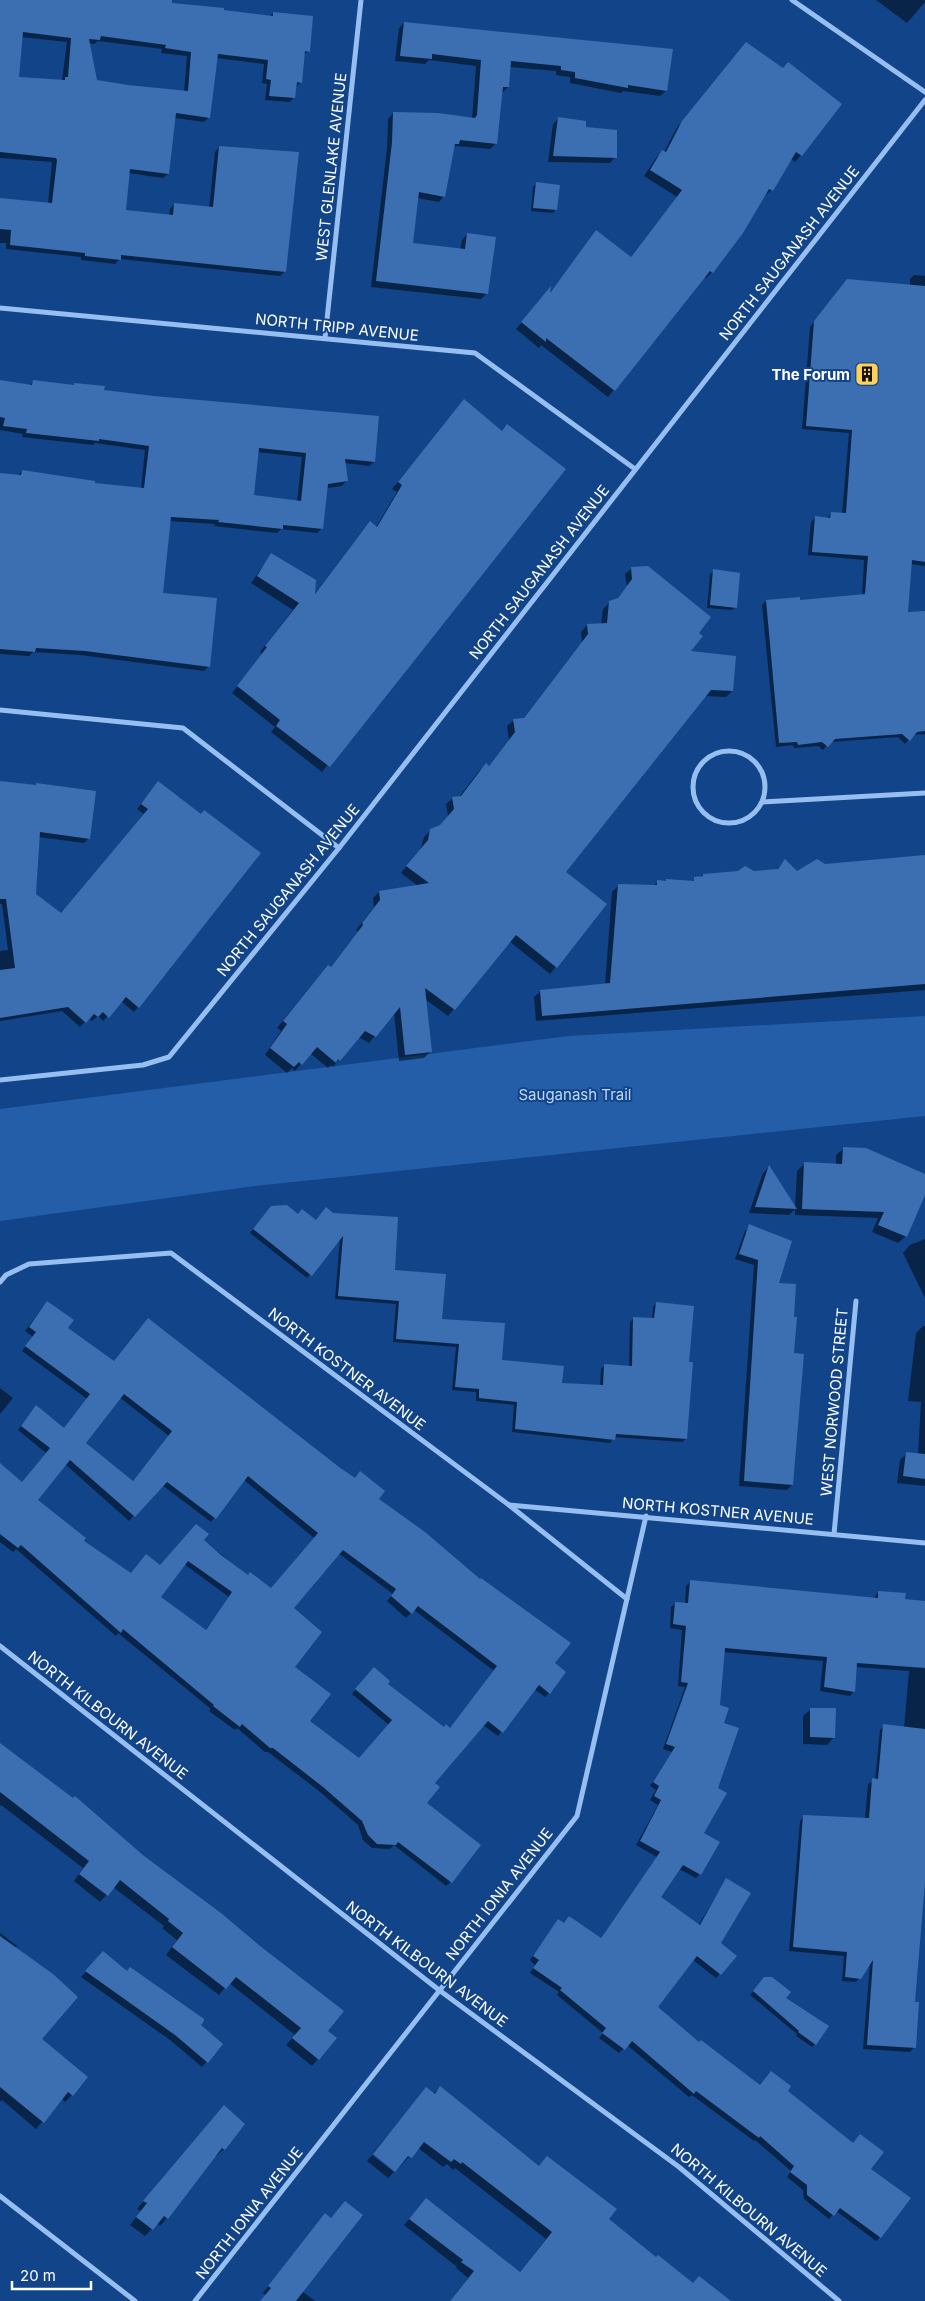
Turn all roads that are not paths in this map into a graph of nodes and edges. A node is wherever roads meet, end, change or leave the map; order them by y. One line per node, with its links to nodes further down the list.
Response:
1 (361, 0): 6 (street, WEST GLENLAKE AVENUE)
2 (792, 0): 3 (street)
3 (925, 92)
4 (925, 100): 7 (street, NORTH SAUGANASH AVENUE)
5 (0, 308): 6 (street, NORTH TRIPP AVENUE)
6 (325, 338): 7 (street, NORTH TRIPP AVENUE)
7 (635, 469): 11 (street, NORTH SAUGANASH AVENUE)
8 (0, 710): 11 (street)
9 (925, 793): 10 (street)
10 (762, 802): 10 (street)
11 (339, 848): 12 (street, NORTH SAUGANASH AVENUE)
12 (0, 1080)
13 (0, 1282): 15 (street, NORTH KOSTNER AVENUE)
14 (856, 1301): 17 (street, WEST NORWOOD STREET)
15 (509, 1505): 16 (street, NORTH KOSTNER AVENUE); 19 (street, NORTH KOSTNER AVENUE)
16 (646, 1516): 17 (street, NORTH KOSTNER AVENUE); 19 (street, NORTH IONIA AVENUE)
17 (834, 1534): 18 (street, NORTH KOSTNER AVENUE)
18 (925, 1543)
19 (627, 1599): 21 (street, NORTH IONIA AVENUE)
20 (0, 1646): 21 (street, NORTH KILBOURN AVENUE)
21 (439, 1990): 24 (street, NORTH IONIA AVENUE); 25 (street, NORTH KILBOURN AVENUE)
22 (0, 2196): 23 (street)
23 (135, 2301)
24 (195, 2301)
25 (839, 2301)

